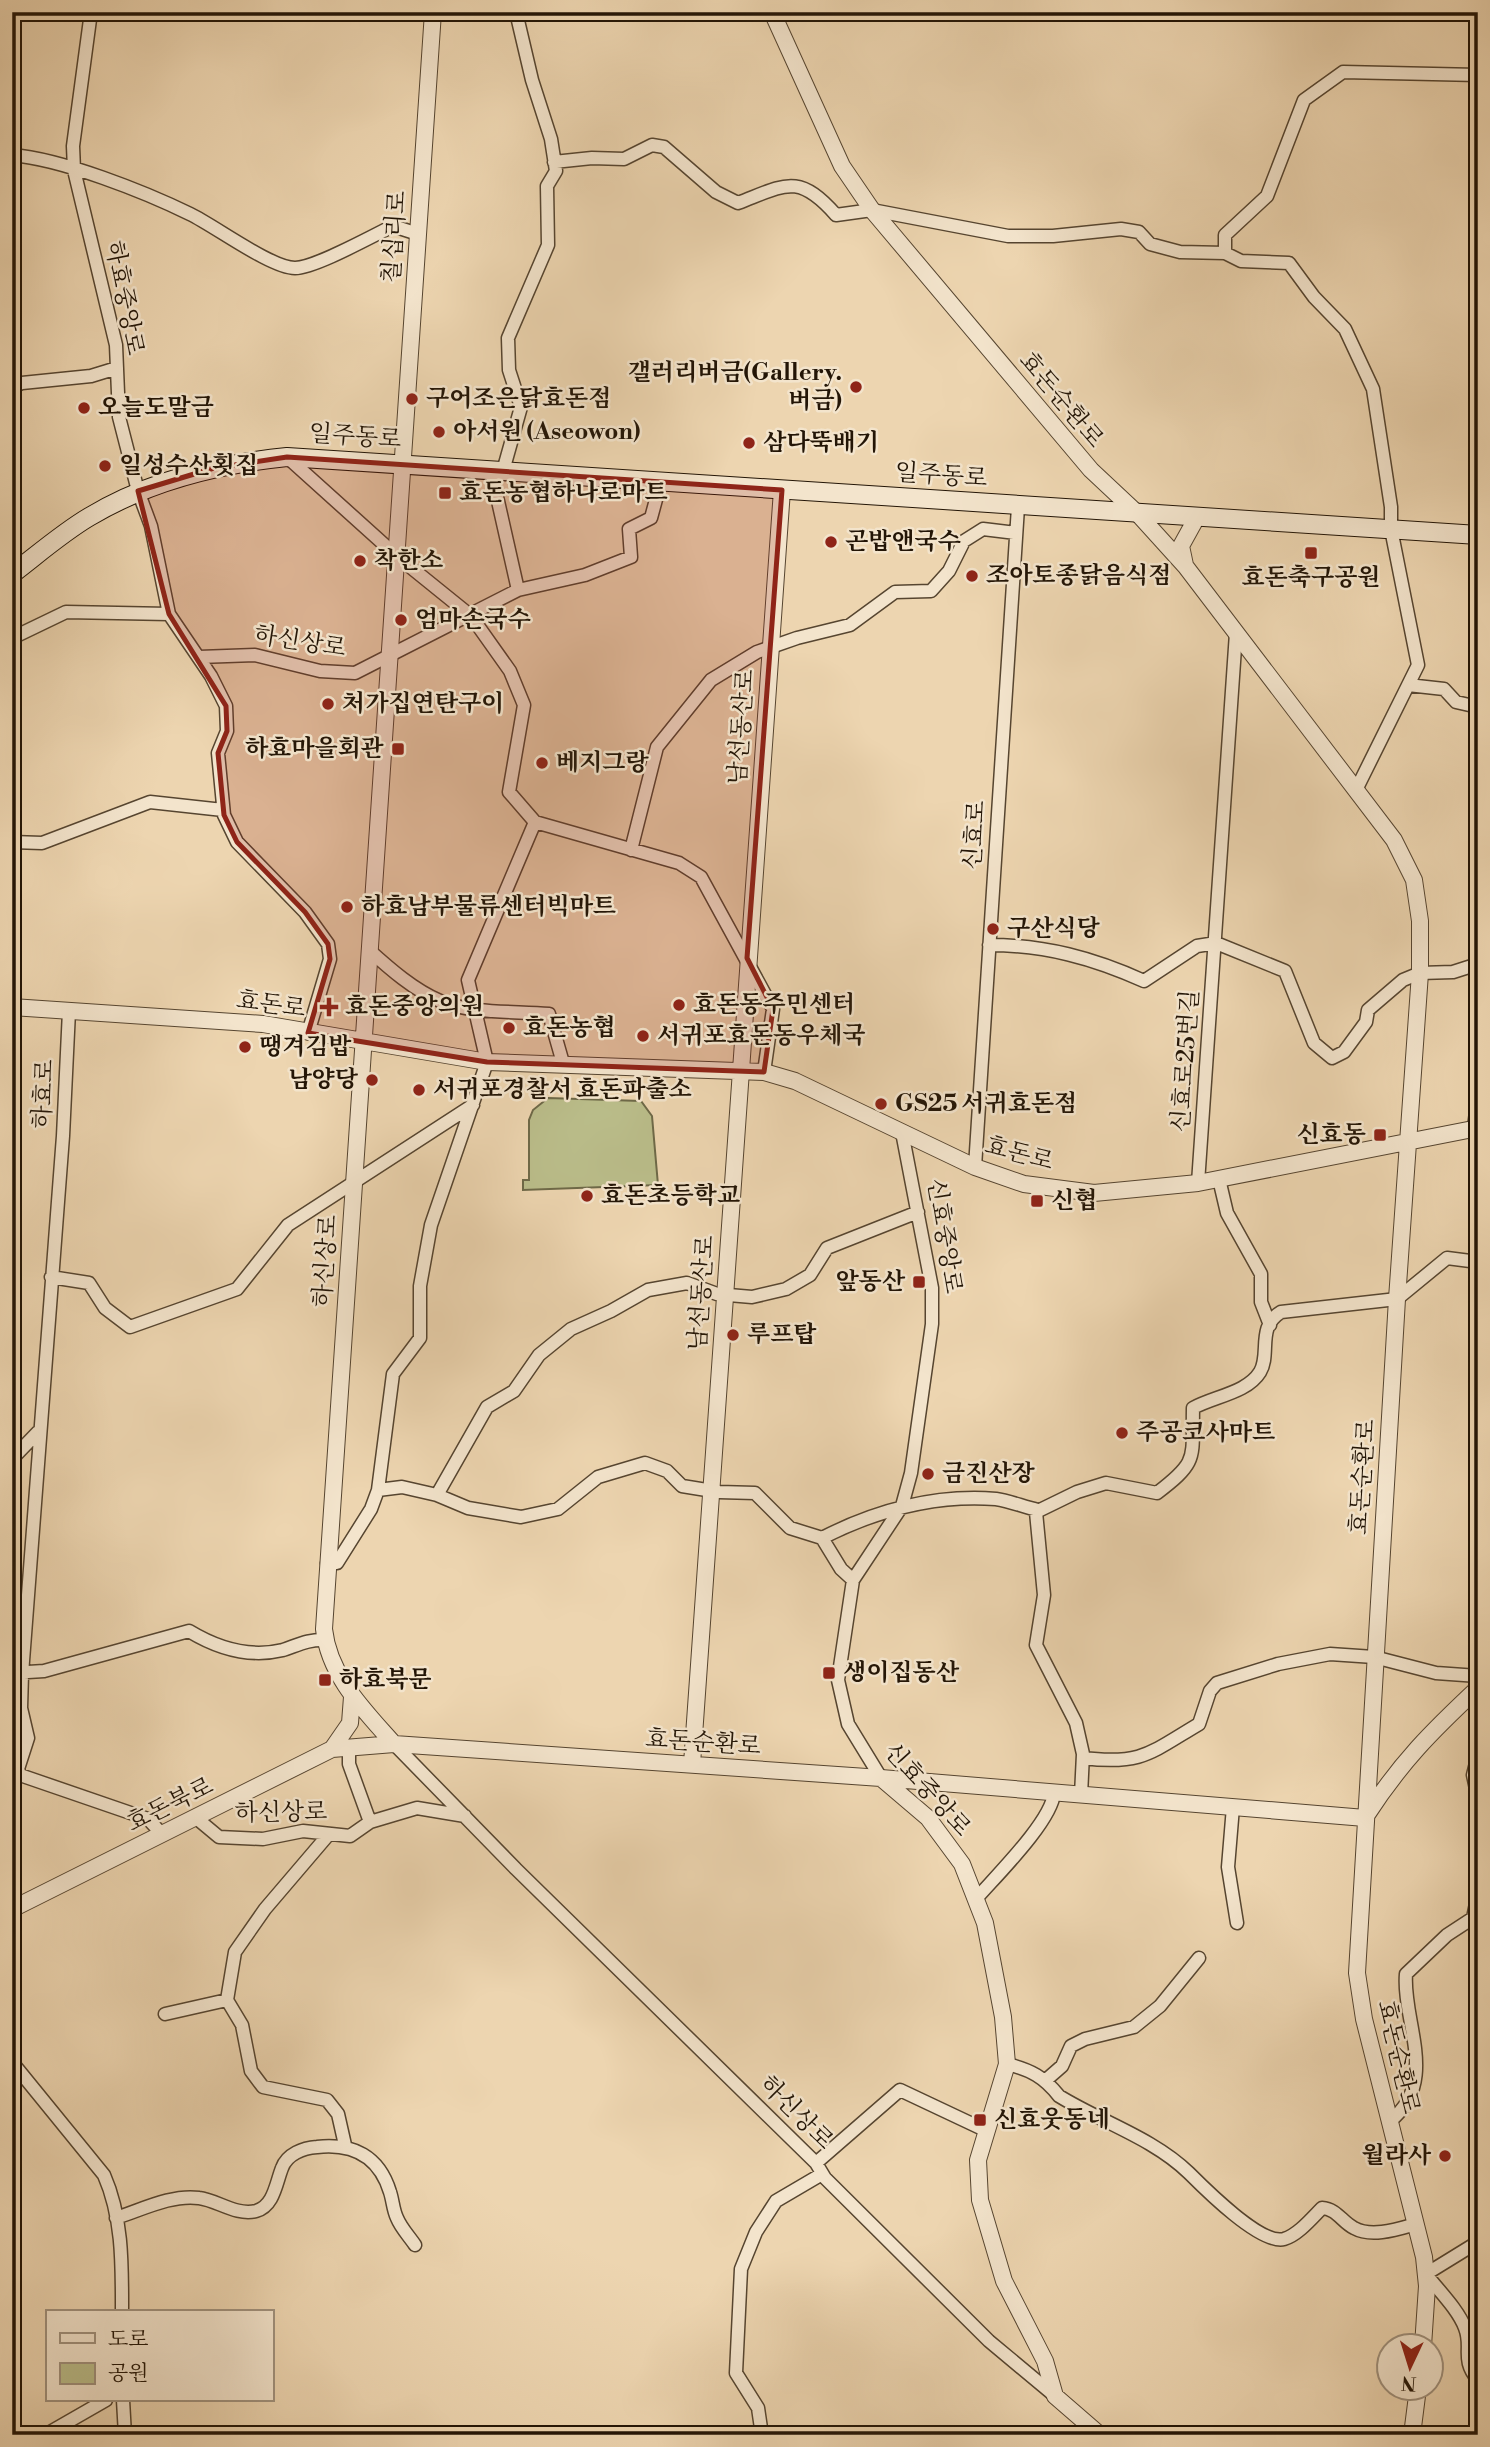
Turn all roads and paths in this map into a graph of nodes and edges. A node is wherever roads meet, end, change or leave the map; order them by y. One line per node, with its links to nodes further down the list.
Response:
1 (91, 12): 8 (street, 하효중앙로)
2 (433, 12): 10 (street, 칠십리로)
3 (516, 12): 7 (street)
4 (772, 12): 9 (street, 효돈순환로)
5 (1478, 75): 11 (street)
6 (12, 155): 8 (street)
7 (554, 162): 9 (street); 16 (street)
8 (74, 170): 10 (street); 12 (street, 하효중앙로)
9 (872, 210): 11 (street); 21 (street, 효돈순환로)
10 (418, 234): 15 (street, 칠십리로)
11 (1225, 253): 23 (street)
12 (117, 368): 13 (street); 19 (street, 하효중앙로)
13 (12, 387)
14 (287, 457): 15 (main road, 일주동로); 19 (main road, 일주동로); 26 (street)
15 (404, 465): 16 (main road, 일주동로); 26 (street, 하신상로)
16 (497, 470): 17 (main road, 일주동로); 29 (street)
17 (661, 481): 18 (main road, 일주동로); 29 (street)
18 (782, 490): 20 (main road, 일주동로); 34 (street, 남선동산로)
19 (138, 491): 28 (main road, 일주동로); 30 (street, 하효중앙로)
20 (1018, 506): 21 (main road, 일주동로); 24 (street, 신효로)
21 (1138, 514): 22 (main road, 일주동로); 27 (street, 효돈순환로)
22 (1197, 517): 23 (main road, 일주동로); 27 (street)
23 (1391, 529): 25 (main road, 일주동로); 37 (street)
24 (1016, 533): 34 (street); 45 (street, 신효로)
25 (1478, 535)
26 (398, 557): 31 (street); 36 (street, 하신상로)
27 (1186, 567): 32 (street, 효돈순환로)
28 (12, 574)
29 (518, 590): 31 (street)
30 (169, 614): 33 (street); 35 (street, 하효중앙로)
31 (471, 616): 36 (street); 41 (street)
32 (1236, 633): 39 (street, 효돈순환로); 44 (street)
33 (12, 638)
34 (771, 647): 43 (street); 47 (street, 남선동산로)
35 (199, 657): 36 (street, 하신상로); 40 (street, 하효중앙로)
36 (390, 657): 46 (street, 하신상로)
37 (1408, 685): 38 (street); 39 (street)
38 (1478, 707)
39 (1356, 790): 49 (street, 효돈순환로)
40 (223, 810): 42 (street); 53 (street, 하효중앙로)
41 (535, 822): 43 (street); 51 (street)
42 (12, 842)
43 (631, 849): 47 (street)
44 (1216, 943): 45 (street, 신효로25번길); 49 (street); 67 (street, 신효로25번길)
45 (989, 945): 64 (street, 신효로)
46 (369, 950): 51 (street); 54 (street, 하신상로)
47 (747, 958): 57 (street, 남선동산로); 58 (street)
48 (1478, 964): 49 (street)
49 (1420, 973): 63 (street, 효돈순환로)
50 (12, 1007): 52 (street, 효돈로)
51 (474, 1008): 55 (street); 56 (street)
52 (69, 1011): 53 (street, 효돈로); 70 (street, 하효로)
53 (308, 1033): 54 (street, 효돈로)
54 (364, 1042): 55 (street, 효돈로); 66 (street, 하신상로)
55 (487, 1062): 56 (street, 효돈로); 60 (street)
56 (563, 1063): 57 (street, 효돈로)
57 (741, 1071): 58 (street, 효돈로); 71 (street, 남선동산로)
58 (764, 1072): 62 (street, 효돈로)
59 (1478, 1096): 61 (street)
60 (473, 1105): 66 (street); 76 (street)
61 (1476, 1128): 63 (street, 효돈로)
62 (902, 1132): 64 (street, 효돈로); 68 (street, 신효중앙로)
63 (1410, 1143): 65 (street, 효돈로); 72 (street, 효돈순환로)
64 (975, 1167): 67 (street, 효돈로)
65 (1219, 1178): 67 (street, 효돈로); 73 (street)
66 (354, 1182): 70 (street); 82 (street, 하신상로)
67 (1198, 1183)
68 (918, 1212): 71 (street); 79 (street, 신효중앙로)
69 (1478, 1262): 72 (street)
70 (51, 1278): 74 (street, 하효로)
71 (725, 1295): 77 (street, 남선동산로); 78 (street)
72 (1397, 1299): 73 (street); 85 (street, 효돈순환로)
73 (1269, 1325): 80 (street)
74 (38, 1432): 75 (street); 86 (street, 하효로)
75 (12, 1459)
76 (378, 1490): 78 (street); 82 (street)
77 (710, 1490): 78 (street); 81 (street); 96 (street, 남선동산로)
78 (438, 1495)
79 (902, 1506): 80 (street); 81 (street); 83 (street, 신효중앙로)
80 (1037, 1511): 95 (street)
81 (822, 1538): 83 (street)
82 (327, 1563): 84 (street, 하신상로)
83 (853, 1580): 97 (street, 신효중앙로)
84 (325, 1640): 86 (street); 89 (street, 하신상로)
85 (1374, 1657): 87 (street); 95 (street); 105 (street, 효돈순환로)
86 (17, 1673): 90 (street, 하효로)
87 (1478, 1676)
88 (1478, 1688): 105 (street)
89 (352, 1697): 91 (street, 하신상로); 93 (street)
90 (17, 1707): 108 (street, 하효로)
91 (394, 1744): 92 (street, 효돈순환로); 96 (street, 효돈순환로); 103 (street, 하신상로)
92 (349, 1747): 93 (street, 효돈북로); 106 (street, 하신상로)
93 (332, 1749): 104 (street, 효돈북로)
94 (1478, 1755): 100 (street)
95 (1083, 1758): 99 (street)
96 (692, 1764): 97 (street, 효돈순환로)
97 (881, 1778): 98 (street, 효돈순환로); 111 (street, 신효중앙로)
98 (1054, 1793): 99 (street, 효돈순환로); 111 (street)
99 (1081, 1795): 101 (street, 효돈순환로)
100 (1478, 1798)
101 (1233, 1807): 105 (street, 효돈순환로); 113 (street)
102 (1478, 1811): 107 (street)
103 (465, 1816): 106 (street, 하신상로); 123 (street, 하신상로)
104 (195, 1817): 108 (street, 효돈북로); 109 (street, 하신상로)
105 (1364, 1818): 120 (street, 효돈순환로)
106 (370, 1822): 109 (street, 하신상로)
107 (1478, 1829)
108 (161, 1833): 112 (street, 효돈북로)
109 (329, 1834): 115 (street)
110 (1478, 1894): 120 (street)
111 (976, 1899): 118 (street, 신효중앙로)
112 (12, 1909)
113 (1237, 1923)
114 (1199, 1958): 119 (street)
115 (228, 2000): 116 (street); 122 (street)
116 (165, 2014)
117 (12, 2062): 124 (street)
118 (1007, 2064): 119 (street); 121 (street, 신효중앙로)
119 (1046, 2080): 125 (street)
120 (1390, 2121): 125 (street, 효돈순환로)
121 (987, 2131): 123 (street); 132 (street, 신효중앙로)
122 (345, 2145): 124 (street); 127 (street)
123 (819, 2168): 132 (street, 하신상로); 138 (street)
124 (116, 2218): 129 (street)
125 (1416, 2224): 128 (street, 효돈순환로)
126 (1478, 2242): 128 (street)
127 (415, 2245)
128 (1426, 2274): 130 (street, 효돈순환로); 131 (street)
129 (122, 2310)
130 (1424, 2332)
131 (1478, 2379)
132 (1055, 2396): 139 (street, 하신상로)
133 (103, 2402): 136 (street)
134 (124, 2402): 137 (street)
135 (1416, 2402): 140 (street)
136 (45, 2435)
137 (125, 2435)
138 (762, 2435)
139 (1100, 2435)
140 (1412, 2435)

